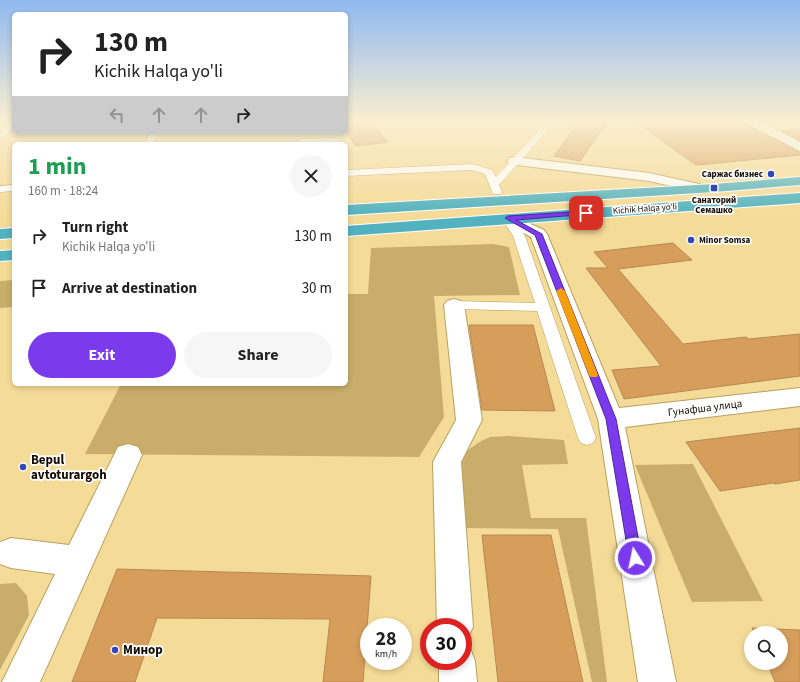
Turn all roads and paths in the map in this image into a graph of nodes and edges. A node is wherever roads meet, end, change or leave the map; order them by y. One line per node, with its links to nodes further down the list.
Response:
1 (523, 152): 2 (lane)
2 (514, 161): 5 (lane); 8 (street)
3 (348, 172): 5 (lane)
4 (800, 181): 8 (highway, Kichik Halqa yo'li)
5 (494, 185): 11 (lane)
6 (12, 188): 7 (lane)
7 (0, 189)
8 (703, 189): 11 (highway, Kichik Halqa yo'li)
9 (800, 198): 11 (highway, Kichik Halqa yo'li)
10 (366, 209): 11 (highway, Kichik Halqa yo'li); 12 (highway, Kichik Halqa yo'li); 13 (highway)
11 (504, 209): 13 (highway, Kichik Halqa yo'li); 20 (lane); 22 (street)
12 (348, 210)
13 (372, 230): 14 (highway, Kichik Halqa yo'li)
14 (348, 231)
15 (12, 233): 16 (highway)
16 (0, 234)
17 (12, 255): 18 (highway)
18 (0, 256)
19 (454, 305): 20 (lane); 27 (street)
20 (542, 307): 23 (lane)
21 (800, 397): 22 (street, Гунафша улица)
22 (611, 419): 31 (street)
23 (587, 438)
24 (128, 455): 26 (street)
25 (11, 553): 26 (street)
26 (78, 562): 29 (street)
27 (455, 618)
28 (457, 670): 30 (street)
29 (21, 682)
30 (458, 682)
31 (657, 682)

